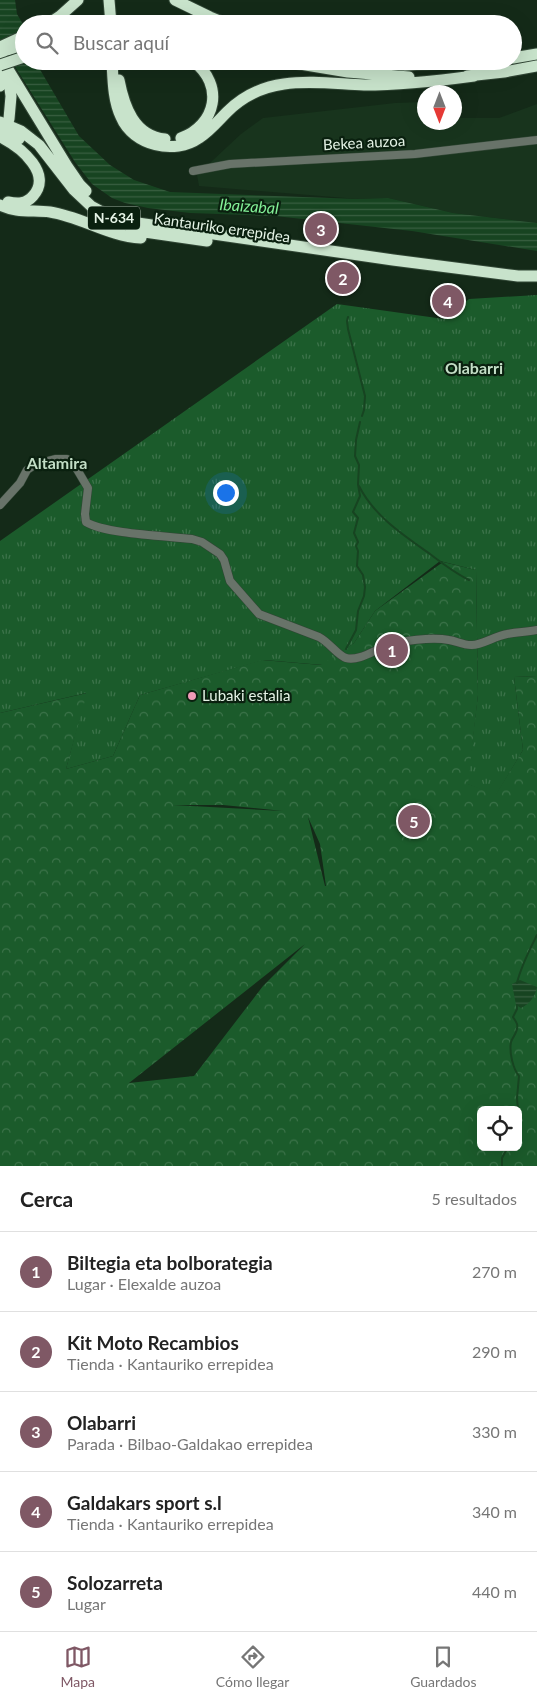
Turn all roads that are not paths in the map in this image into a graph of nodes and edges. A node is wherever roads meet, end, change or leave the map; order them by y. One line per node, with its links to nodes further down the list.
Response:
1 (78, 0): 5 (highway)
2 (109, 0): 6 (highway)
3 (115, 0): 7 (highway)
4 (175, 0): 8 (highway)
5 (61, 15)
6 (110, 15)
7 (116, 15)
8 (206, 15)
9 (15, 43): 12 (highway)
10 (15, 49): 12 (highway)
11 (537, 54): 14 (highway)
12 (0, 55): 13 (highway, bridge); 23 (highway); 24 (highway); 24 (highway)
13 (15, 56)
14 (522, 56)
15 (537, 66): 16 (highway)
16 (522, 68)
17 (113, 70): 22 (highway)
18 (119, 70): 19 (highway)
19 (202, 70)
20 (336, 70): 22 (highway)
21 (512, 70): 22 (highway)
22 (474, 76)
23 (0, 86)
24 (21, 90): 33 (highway)
25 (0, 122): 33 (highway, Kantauriko errepidea / N-634)
26 (0, 130): 32 (highway, Kantauriko errepidea / N-634)
27 (0, 137): 30 (highway)
28 (537, 140): 29 (street, Bekea auzoa)
29 (193, 171)
30 (0, 197)
31 (0, 205): 32 (highway)
32 (196, 240): 35 (highway, Kantauriko errepidea / N-634)
33 (264, 242): 34 (highway, Kantauriko errepidea / N-634)
34 (537, 276)
35 (537, 282)
36 (0, 505): 37 (street)
37 (537, 630)

